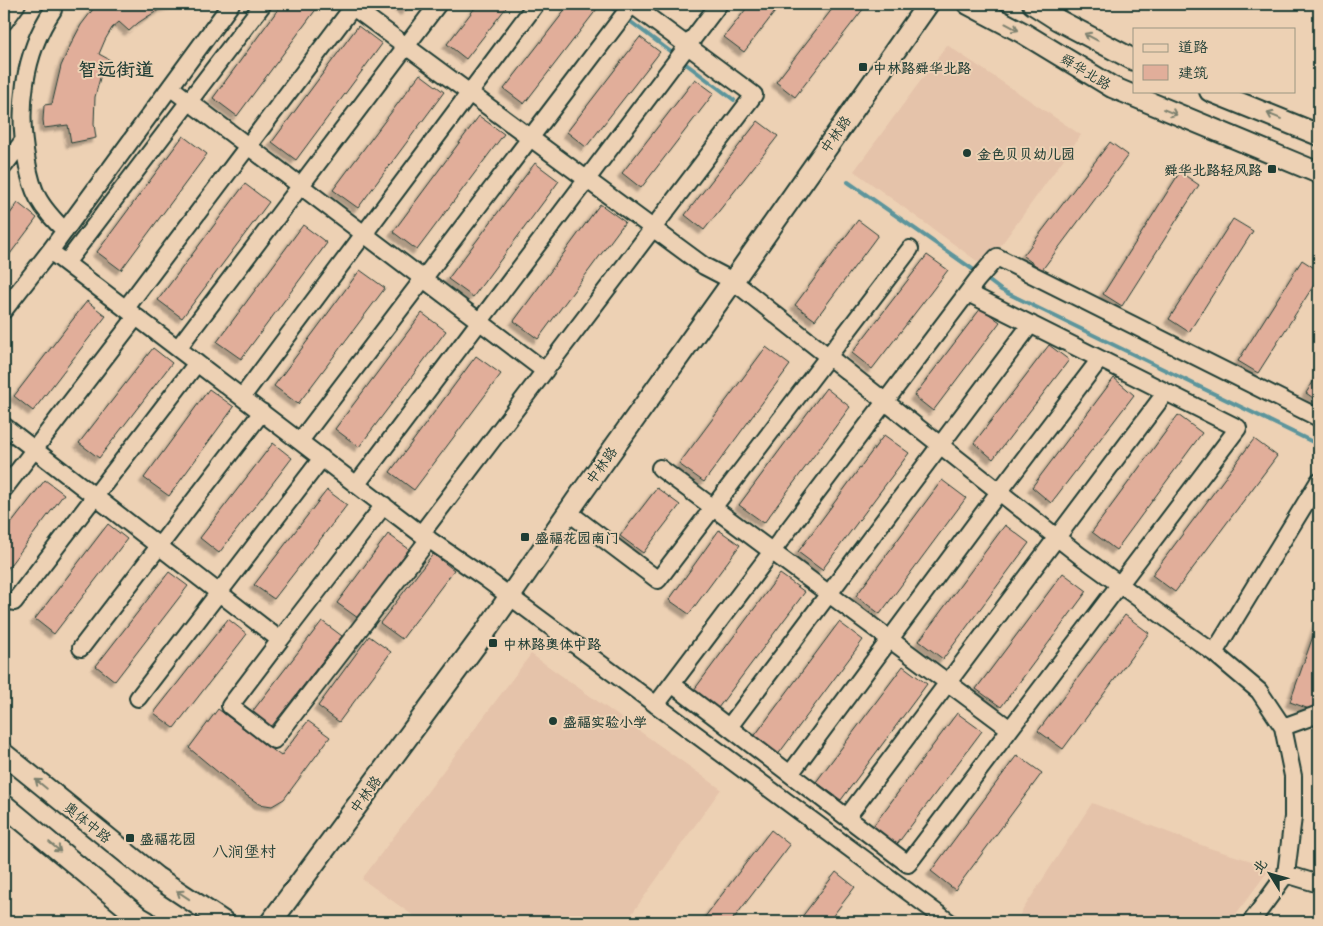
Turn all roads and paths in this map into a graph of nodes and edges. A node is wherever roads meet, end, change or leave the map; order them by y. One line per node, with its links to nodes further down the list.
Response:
1 (17, 4): 13 (street)
2 (231, 4): 17 (street)
3 (263, 4): 20 (street)
4 (438, 4): 14 (street)
5 (536, 4): 19 (street)
6 (719, 4): 15 (street)
7 (928, 4): 36 (main road, 中林路)
8 (968, 4): 26 (main road, 舜华北路, one-way to 26)
9 (1033, 4): 16 (main road, one-way to 9)
10 (352, 5): 14 (street); 24 (street)
11 (52, 6): 23 (street)
12 (628, 9): 15 (street); 22 (street)
13 (4, 22)
14 (406, 46): 19 (street); 28 (street)
15 (681, 54): 27 (street); 29 (street)
16 (1133, 59)
17 (170, 87): 20 (street); 30 (street)
18 (1212, 92): 21 (main road, one-way to 18)
19 (470, 93): 22 (street); 31 (street)
20 (189, 101): 24 (street); 34 (street)
21 (1319, 135)
22 (530, 138): 27 (street); 35 (street)
23 (23, 141): 25 (street); 30 (street)
24 (248, 146): 28 (street); 39 (street)
25 (4, 166)
26 (1319, 173)
27 (586, 180): 29 (street); 40 (street)
28 (301, 186): 31 (street); 42 (street)
29 (653, 229): 36 (street); 46 (street)
30 (65, 231): 33 (street)
31 (364, 234): 35 (street); 48 (street)
32 (910, 249): 43 (street)
33 (50, 251): 34 (street); 38 (street)
34 (66, 263): 39 (street)
35 (423, 279): 40 (street); 53 (street)
36 (733, 281): 43 (street); 65 (main road, 中林路)
37 (977, 281): 41 (street); 49 (street); 51 (street)
38 (4, 310)
39 (131, 312): 42 (street); 55 (street)
40 (480, 321): 46 (street); 59 (street)
41 (1031, 324): 44 (street); 54 (street)
42 (178, 348): 45 (street)
43 (828, 356): 49 (street); 64 (street)
44 (1100, 359): 47 (street); 61 (street)
45 (197, 363): 48 (street); 62 (street)
46 (545, 371): 66 (street)
47 (1166, 392): 67 (street); 70 (street)
48 (242, 397): 50 (street)
49 (886, 402): 54 (street); 69 (street)
50 (262, 412): 53 (street); 68 (street)
51 (1319, 418)
52 (4, 426): 55 (street)
53 (300, 442): 56 (street)
54 (940, 445): 61 (street); 72 (street)
55 (34, 450): 60 (street); 62 (street)
56 (322, 458): 59 (street); 71 (street)
57 (660, 468): 64 (street)
58 (1319, 481): 78 (street)
59 (357, 484): 63 (street)
60 (4, 489)
61 (999, 492): 67 (street); 75 (street)
62 (94, 496): 68 (street); 74 (street)
63 (384, 505): 66 (street); 76 (street)
64 (713, 508): 65 (street); 69 (street)
65 (568, 512): 73 (main road, 中林路)
66 (425, 536): 73 (street); 76 (street)
67 (1057, 537): 70 (street); 79 (street)
68 (158, 546): 71 (street); 77 (street)
69 (772, 552): 72 (street); 80 (street)
70 (1120, 584): 78 (street); 86 (street)
71 (218, 592): 76 (street); 81 (street)
72 (829, 594): 75 (street); 85 (street)
73 (508, 596): 82 (street); 95 (main road, 中林路)
74 (14, 602)
75 (890, 639): 79 (street); 88 (street)
76 (280, 640)
77 (81, 648)
78 (1214, 653): 84 (street)
79 (948, 683): 86 (street); 90 (street)
80 (672, 684): 82 (street); 85 (street)
81 (138, 698)
82 (656, 705): 96 (street)
83 (1319, 714): 84 (street)
84 (1283, 726): 91 (street)
85 (729, 727): 88 (street)
86 (1010, 729): 90 (street)
87 (4, 754): 94 (main road, 奥体中路, one-way to 87)
88 (790, 774): 90 (street)
89 (4, 805): 93 (main road, one-way to 93)
90 (847, 817)
91 (1286, 874): 92 (street); 97 (street)
92 (1319, 884)
93 (147, 922)
94 (224, 922)
95 (271, 922)
96 (949, 922)
97 (1251, 922)

